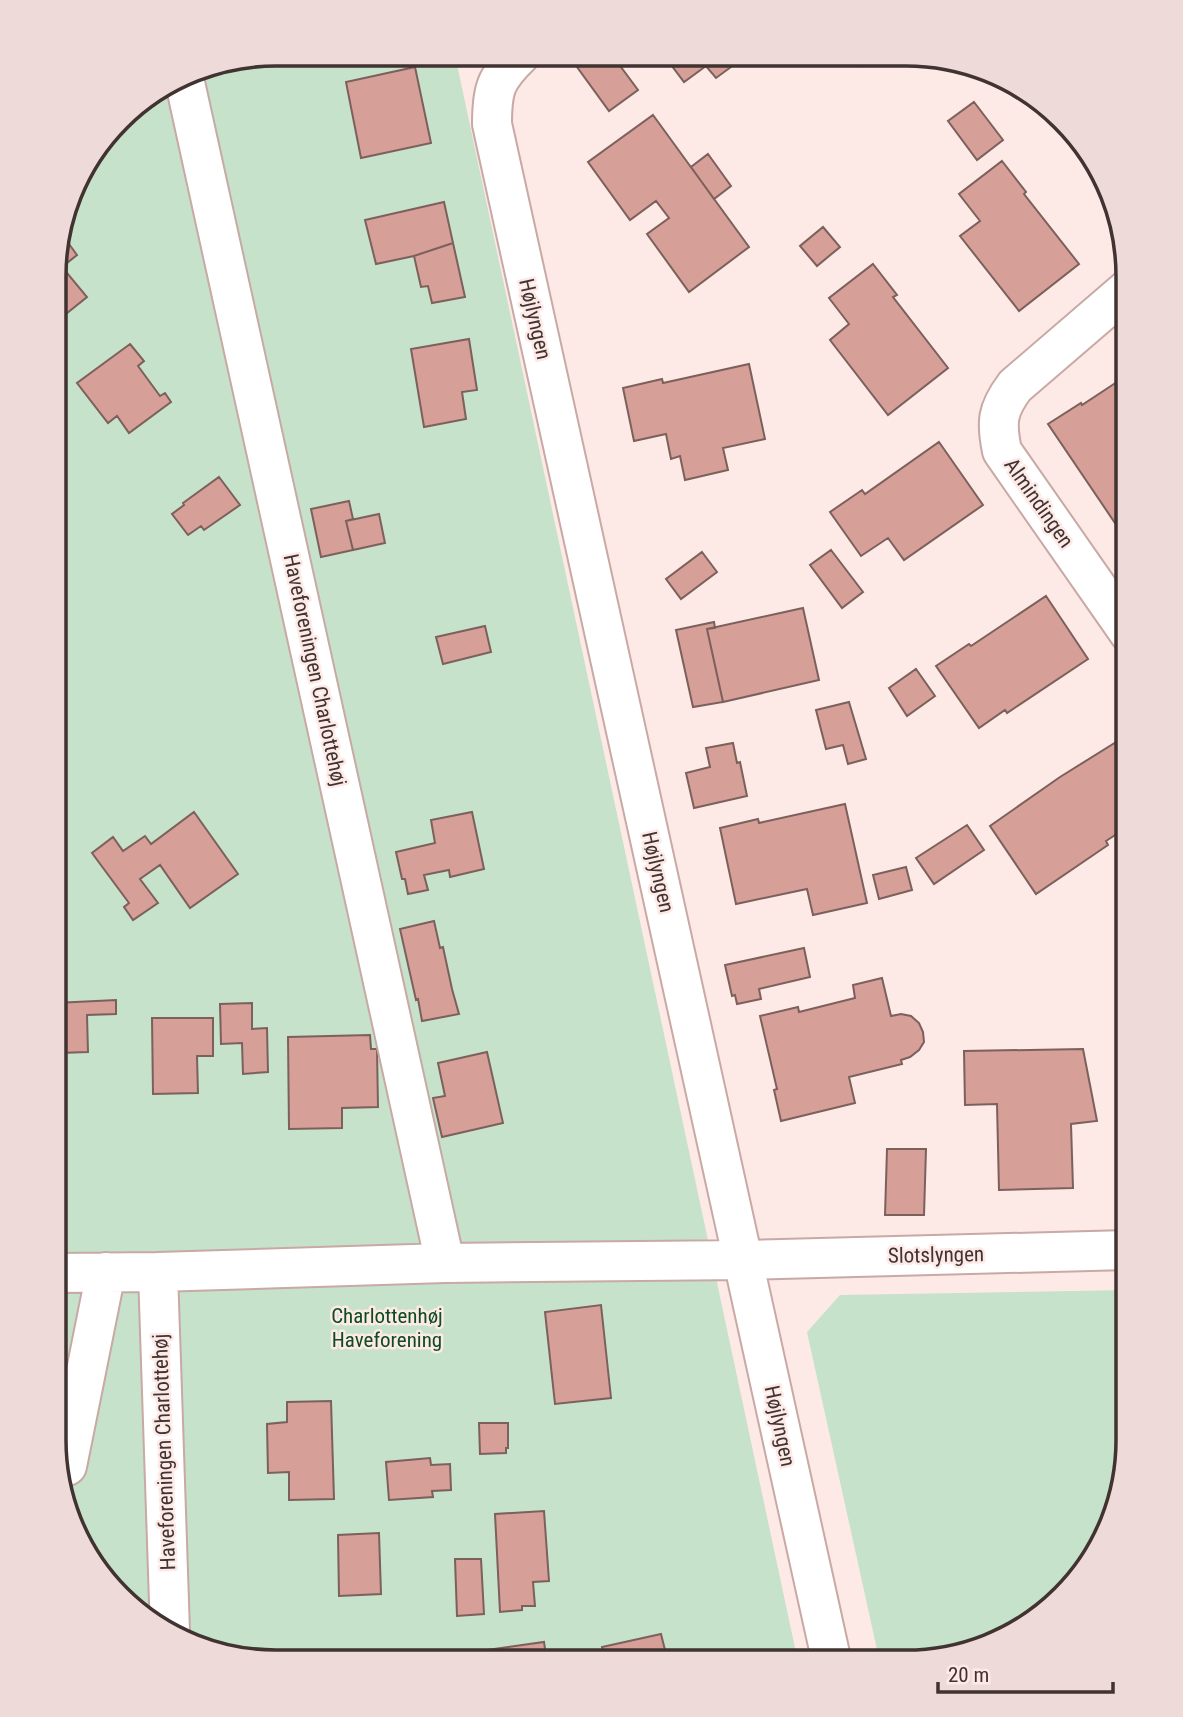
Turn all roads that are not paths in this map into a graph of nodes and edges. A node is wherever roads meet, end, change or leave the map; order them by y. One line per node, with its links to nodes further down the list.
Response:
1 (508, 68): 6 (street, Højlyngen)
2 (186, 87): 7 (street, Haveforeningen Charlottehøj)
3 (1116, 300): 4 (street, Almindingen)
4 (1116, 613)
5 (1116, 1250): 6 (street, Slotslyngen)
6 (744, 1260): 7 (street); 13 (street, Højlyngen)
7 (445, 1263): 9 (street)
8 (106, 1272): 9 (street); 10 (street); 11 (street)
9 (158, 1272): 12 (street, Haveforeningen Charlottehøj)
10 (66, 1273)
11 (68, 1461)
12 (170, 1621)
13 (829, 1650)

